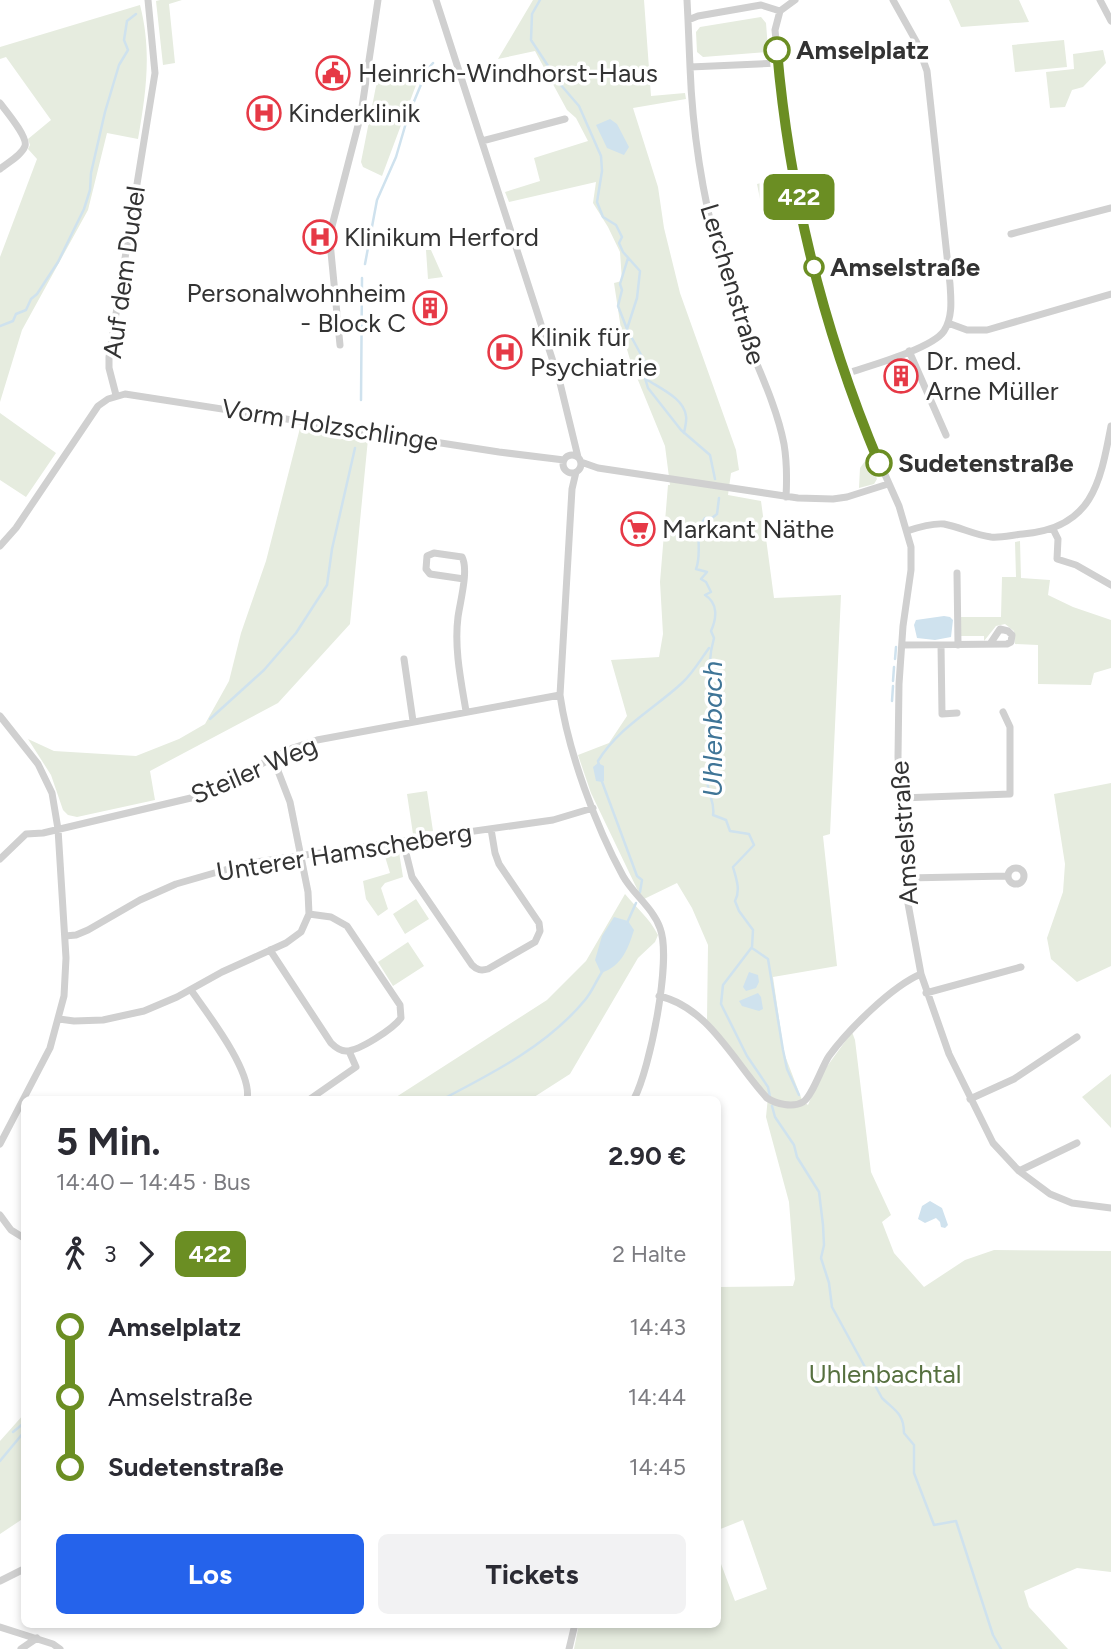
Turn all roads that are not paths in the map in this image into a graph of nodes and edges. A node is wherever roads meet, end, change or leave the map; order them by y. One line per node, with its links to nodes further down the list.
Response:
1 (148, 0): 24 (street, Auf dem Dudel)
2 (378, 0): 21 (street)
3 (436, 0): 15 (street)
4 (687, 0): 9 (street)
5 (795, 0): 8 (street)
6 (893, 0): 20 (street)
7 (1100, 0): 10 (street)
8 (780, 11): 9 (street); 11 (street, Amselstraße)
9 (688, 20): 12 (street)
10 (1111, 21)
11 (778, 62): 12 (street); 23 (street, Amselstraße)
12 (690, 67): 29 (street, Lerchenstraße)
13 (0, 103): 16 (street)
14 (565, 119): 15 (street)
15 (482, 141): 27 (street)
16 (0, 169)
17 (1111, 208): 18 (street)
18 (1011, 234)
19 (1111, 294): 20 (street)
20 (948, 323): 22 (street)
21 (340, 345)
22 (909, 351): 23 (street); 26 (street)
23 (845, 374): 28 (street, Amselstraße)
24 (116, 396): 27 (street, Vorm Holzschlinge); 32 (street, Auf dem Dudel)
25 (1111, 426): 30 (street)
26 (946, 435)
27 (573, 465): 29 (street, Vorm Holzschlinge); 41 (street)
28 (888, 484): 29 (street, Vorm Holzschlinge); 31 (street, Amselstraße)
29 (786, 497)
30 (1053, 529): 31 (street); 35 (street)
31 (907, 531): 37 (street, Amselstraße)
32 (0, 546)
33 (957, 573): 39 (street)
34 (464, 579): 34 (street); 42 (street)
35 (1111, 584)
36 (990, 644): 39 (street)
37 (902, 645): 38 (street); 48 (street, Amselstraße)
38 (941, 645): 39 (street); 44 (street)
39 (957, 645)
40 (404, 659): 46 (street)
41 (560, 695): 42 (street, Steiler Weg); 49 (street)
42 (466, 711): 46 (street, Steiler Weg)
43 (1003, 712): 48 (street)
44 (957, 713)
45 (0, 716): 50 (street)
46 (413, 722): 47 (street, Steiler Weg)
47 (273, 758): 50 (street, Steiler Weg); 53 (street)
48 (901, 798): 56 (street, Amselstraße)
49 (593, 808): 51 (street, Unterer Hamscheberg); 64 (street)
50 (58, 829): 54 (street, Steiler Weg); 58 (street)
51 (491, 829): 52 (street, Unterer Hamscheberg); 52 (street)
52 (403, 841): 53 (street, Unterer Hamscheberg)
53 (300, 854): 57 (street); 58 (street, Unterer Hamscheberg)
54 (0, 859)
55 (1008, 876): 56 (street)
56 (905, 878): 61 (street, Amselstraße)
57 (309, 914): 59 (street); 67 (street)
58 (65, 936): 65 (street)
59 (270, 950): 62 (street); 67 (street)
60 (1021, 967): 63 (street)
61 (921, 974): 63 (street, Amselstraße); 64 (street)
62 (191, 990): 65 (street); 69 (street)
63 (926, 993): 72 (street, Amselstraße)
64 (659, 996): 71 (street)
65 (59, 1019): 68 (street)
66 (1077, 1037): 72 (street)
67 (349, 1051): 70 (street)
68 (26, 1096)
69 (247, 1096)
70 (314, 1096)
71 (635, 1096)
72 (970, 1099): 76 (street, Amselstraße)
73 (21, 1105): 75 (street)
74 (1077, 1143): 76 (street)
75 (0, 1144)
76 (1018, 1171): 77 (street, Amselstraße)
77 (1111, 1208)
78 (0, 1215): 79 (street)
79 (21, 1236)
80 (21, 1570): 81 (street)
81 (0, 1581)
82 (0, 1627): 84 (street)
83 (574, 1628): 87 (street)
84 (37, 1638): 85 (street); 86 (street)
85 (21, 1649)
86 (60, 1649)
87 (569, 1649)

